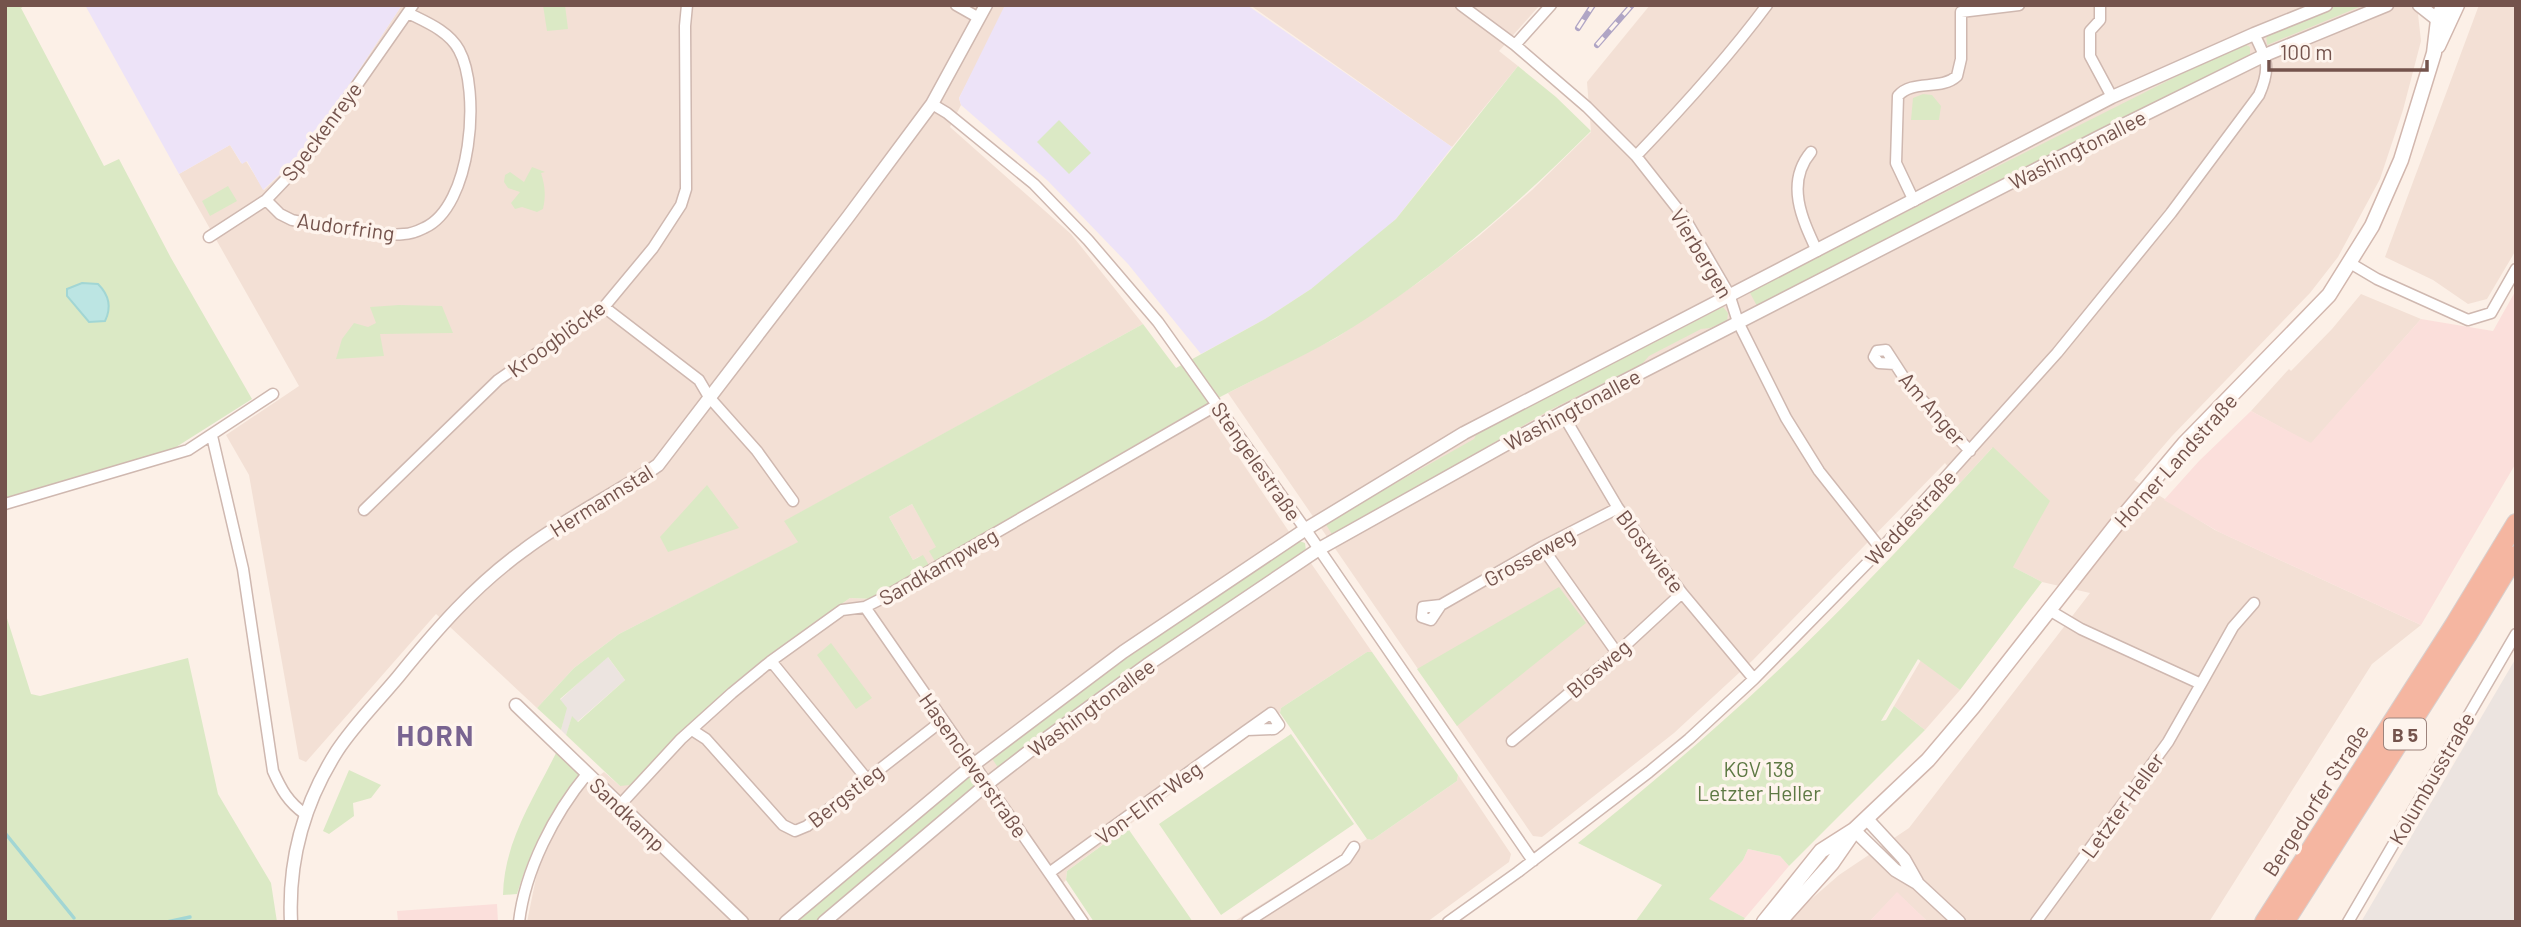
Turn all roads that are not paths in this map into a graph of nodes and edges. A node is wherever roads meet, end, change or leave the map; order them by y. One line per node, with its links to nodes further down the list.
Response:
1 (687, 5): 32 (street, Kroogblöcke)
2 (956, 5): 15 (street)
3 (986, 5): 15 (street, Hermannstal)
4 (1461, 5): 18 (street, Vierbergen)
5 (1550, 5): 18 (street)
6 (1767, 5): 24 (street)
7 (2019, 5): 26 (street)
8 (2100, 5): 21 (street)
9 (2326, 5): 17 (street, Washingtonallee)
10 (2387, 5): 20 (street, Washingtonallee)
11 (2418, 5): 16 (street)
12 (2443, 5): 16 (main road, Horner Landstraße)
13 (2457, 5): 19 (main road, Horner Landstraße)
14 (410, 9): 25 (street, Speckenreye); 25 (street, Audorfring)
15 (979, 18): 22 (street, Hermannstal)
16 (2438, 20): 19 (main road, Horner Landstraße)
17 (2253, 34): 20 (street); 21 (street, Washingtonallee)
18 (1515, 45): 24 (street, Vierbergen)
19 (2434, 53): 29 (main road, Horner Landstraße)
20 (2265, 55): 33 (street, Washingtonallee); 40 (street, Weddestraße)
21 (2112, 97): 26 (street, Washingtonallee)
22 (932, 104): 36 (street, Hermannstal); 37 (street, Stengelestraße)
23 (1811, 152): 28 (street)
24 (1636, 156): 31 (street, Vierbergen)
25 (266, 200): 27 (street, Speckenreye)
26 (1914, 201): 28 (street, Washingtonallee)
27 (209, 237)
28 (1817, 251): 31 (street, Washingtonallee)
29 (2350, 263): 30 (street); 55 (main road, Horner Landstraße)
30 (2516, 270)
31 (1729, 294): 33 (street, Vierbergen); 46 (street, Washingtonallee)
32 (604, 307): 36 (street); 44 (street, Kroogblöcke)
33 (1738, 322): 38 (street, Washingtonallee); 49 (street, Vierbergen)
34 (1895, 364): 40 (street, Am Anger)
35 (273, 394): 39 (street)
36 (709, 397): 41 (street); 71 (street, Hermannstal)
37 (1217, 405): 46 (street, Stengelestraße); 54 (street, Sandkampweg)
38 (1562, 413): 43 (street, Blostwiete); 48 (street, Washingtonallee)
39 (212, 436): 42 (street); 71 (street)
40 (1970, 452): 49 (street, Weddestraße)
41 (793, 501)
42 (5, 504)
43 (1618, 508): 47 (street, Grosseweg); 51 (street, Blostwiete)
44 (364, 510)
45 (2516, 523): 91 (highway, Bergedorfer Straße / B 5)
46 (1306, 529): 48 (street, Stengelestraße); 66 (street, Washingtonallee)
47 (1542, 547): 53 (street, Grosseweg); 57 (street)
48 (1320, 549): 69 (street, Washingtonallee); 75 (street, Stengelestraße)
49 (1881, 549): 59 (street, Weddestraße)
50 (2516, 555): 78 (highway, B 5)
51 (1682, 593): 57 (street, Blosweg); 59 (street, Blostwiete)
52 (2254, 603): 60 (street, Letzter Heller)
53 (1441, 605)
54 (865, 607): 58 (street, Sandkampweg); 62 (street, Hasencleverstraße)
55 (2049, 610): 60 (street); 72 (main road, Horner Landstraße)
56 (2516, 634): 92 (street, Kolumbusstraße)
57 (1617, 653): 65 (street, Blosweg)
58 (771, 661): 63 (street, Sandkampweg); 68 (street)
59 (1754, 679): 75 (street, Weddestraße)
60 (2201, 684): 90 (street, Letzter Heller)
61 (516, 705): 67 (street, Sandkamp)
62 (943, 720): 66 (street, Hasencleverstraße); 68 (street, Bergstieg)
63 (692, 730): 68 (street, Bergstieg); 70 (street, Sandkampweg)
64 (1247, 730): 76 (street, Von-Elm-Weg)
65 (1512, 741)
66 (973, 765): 69 (street, Hasencleverstraße); 82 (street, Washingtonallee)
67 (587, 774): 70 (street, Sandkamp); 80 (street)
68 (866, 778)
69 (988, 784): 76 (street, Hasencleverstraße); 83 (street, Washingtonallee)
70 (619, 806): 81 (street, Sandkamp)
71 (305, 814): 79 (street, Hermannstal)
72 (1867, 819): 73 (main road, Horner Landstraße); 77 (street)
73 (1854, 830): 77 (street); 87 (main road, Horner Landstraße); 88 (main road, Horner Landstraße)
74 (1354, 847): 85 (street)
75 (1533, 861): 86 (street, Weddestraße)
76 (1049, 873): 84 (street, Hasencleverstraße)
77 (1917, 883): 89 (street)
78 (2288, 919)
79 (291, 922)
80 (519, 922)
81 (742, 922)
82 (786, 922)
83 (824, 922)
84 (1083, 922)
85 (1247, 922)
86 (1448, 922)
87 (1764, 922)
88 (1779, 922)
89 (1959, 922)
90 (2036, 922)
91 (2263, 922)
92 (2348, 922)

